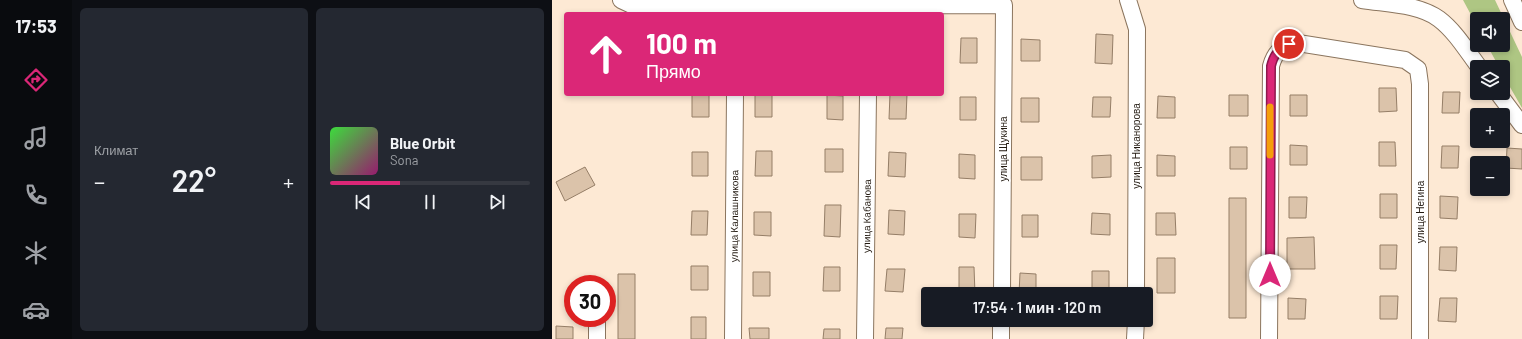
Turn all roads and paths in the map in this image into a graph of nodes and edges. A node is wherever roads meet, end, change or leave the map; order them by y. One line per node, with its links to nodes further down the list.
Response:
1 (621, 0): 7 (street)
2 (1128, 0): 15 (street, улица Никанорова)
3 (1362, 0): 5 (street)
4 (1512, 0): 8 (street)
5 (1399, 3): 9 (street)
6 (868, 6): 7 (street); 14 (street, улица Щукина)
7 (736, 10)
8 (1522, 22)
9 (1473, 60)
10 (735, 96): 20 (street, улица Калашникова)
11 (868, 96): 21 (street, улица Кабанова)
12 (1503, 100): 13 (street)
13 (1522, 125)
14 (1002, 287)
15 (1136, 287)
16 (597, 327): 19 (street)
17 (1001, 327): 22 (street)
18 (1136, 327): 23 (street)
19 (597, 339)
20 (733, 339)
21 (865, 339)
22 (1001, 339)
23 (1136, 339)
24 (1270, 339): 25 (street, улица Негина)
25 (1420, 339)

